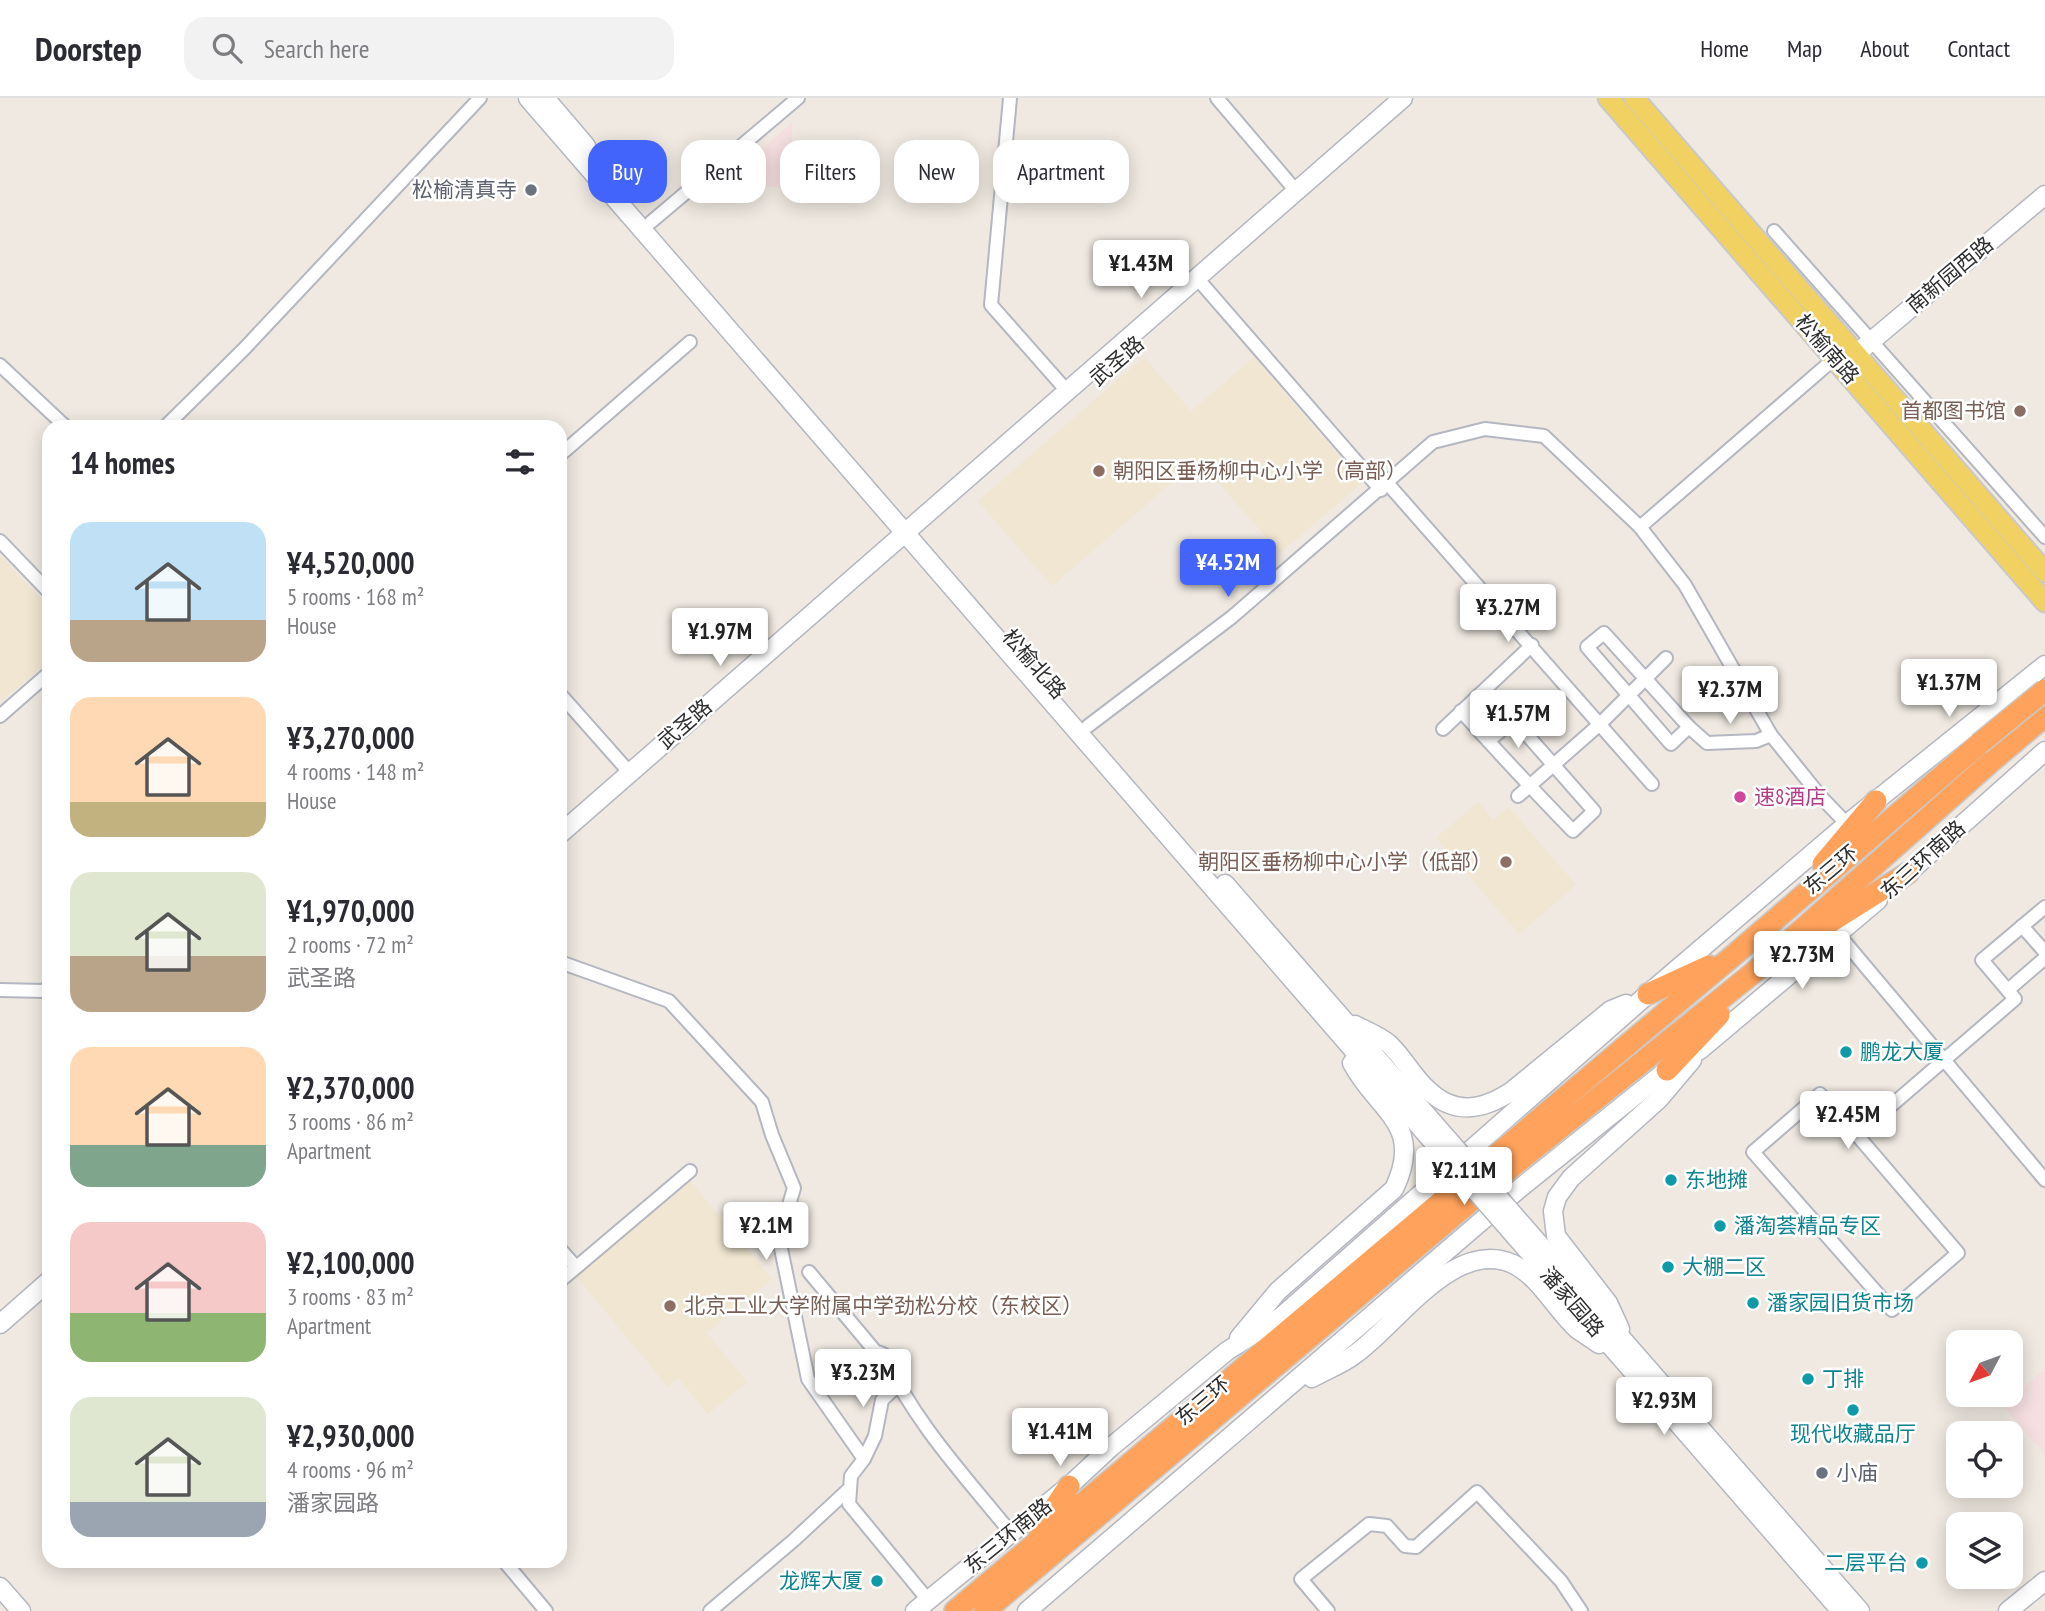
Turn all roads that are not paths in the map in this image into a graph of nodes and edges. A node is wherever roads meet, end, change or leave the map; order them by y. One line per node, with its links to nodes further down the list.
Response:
1 (480, 98): 23 (street)
2 (528, 98): 27 (street, 松榆北路)
3 (545, 98): 13 (street, 松榆北路)
4 (798, 98): 13 (street)
5 (1010, 98): 21 (street)
6 (1217, 98): 11 (street)
7 (1403, 98): 11 (street, 武圣路)
8 (1419, 98): 15 (street, 武圣路)
9 (1608, 98): 19 (main road, 松榆南路)
10 (1634, 98): 18 (main road, 松榆南路)
11 (1296, 191): 21 (street, 武圣路)
12 (2045, 195): 16 (street, 南新园西路)
13 (651, 222): 27 (street, 松榆北路)
14 (1774, 231): 16 (street)
15 (1203, 285): 25 (street); 27 (street, 武圣路)
16 (1871, 341): 18 (street, 南新园西路); 28 (street)
17 (690, 342): 24 (street)
18 (1856, 354): 30 (main road, 松榆南路)
19 (1835, 358): 26 (street); 32 (main road, 松榆南路)
20 (0, 365): 22 (street)
21 (1067, 391): 27 (street, 武圣路)
22 (59, 420)
23 (172, 420)
24 (567, 449)
25 (1385, 487): 26 (street); 33 (street); 46 (street)
26 (1640, 527): 49 (street)
27 (912, 530): 46 (street, 松榆北路); 54 (street, 武圣路); 76 (street, 松榆北路)
28 (2045, 537)
29 (0, 541): 31 (street)
30 (2045, 572)
31 (42, 585)
32 (2045, 602)
33 (1532, 645): 42 (street); 45 (street)
34 (1666, 657): 36 (street)
35 (2045, 665): 38 (street)
36 (1645, 678): 40 (street); 40 (street); 47 (street)
37 (42, 679): 43 (street)
38 (2021, 686): 44 (street); 58 (street)
39 (2045, 690): 52 (highway, 东三环, bridge)
40 (1629, 695): 45 (street); 47 (street)
41 (567, 702): 54 (street)
42 (1461, 711): 48 (street); 50 (street)
43 (0, 716)
44 (2045, 716): 52 (highway, 东三环)
45 (1600, 724): 53 (street); 55 (street)
46 (1088, 726): 76 (street, 松榆北路)
47 (1689, 727): 49 (street)
48 (1443, 729)
49 (1771, 735): 59 (street)
50 (1488, 741): 53 (street); 56 (street)
51 (2045, 751): 61 (street, 东三环南路)
52 (1986, 752): 63 (highway, 东三环); 66 (highway, 东三环)
53 (1553, 765): 56 (street); 56 (street)
54 (630, 772): 60 (street, 武圣路)
55 (1652, 784)
56 (1530, 786): 57 (street)
57 (1518, 796)
58 (1876, 801): 59 (street); 63 (highway)
59 (1847, 824): 75 (street)
60 (567, 828)
61 (1908, 873): 65 (street, 东三环南路); 66 (highway)
62 (2045, 907): 64 (street)
63 (1783, 911): 68 (highway, 东三环)
64 (2022, 926): 67 (street); 73 (street)
65 (1839, 935): 77 (street, 东三环南路); 78 (street)
66 (1780, 950): 71 (highway, 东三环)
67 (2045, 952)
68 (1734, 955): 75 (highway); 81 (highway, 东三环)
69 (2045, 958): 73 (street)
70 (567, 965): 96 (street)
71 (1752, 973): 79 (highway); 81 (highway, 东三环)
72 (0, 990): 74 (street)
73 (2008, 990): 78 (street)
74 (42, 992)
75 (1648, 994): 76 (street); 92 (street)
76 (1340, 1024): 85 (street, 松榆北路, bridge); 92 (street)
77 (1701, 1049): 79 (street, 东三环南路); 93 (street)
78 (1944, 1060): 80 (street); 83 (street)
79 (1667, 1070): 95 (street, 东三环南路)
80 (1857, 1135): 80 (street)
81 (1496, 1167): 84 (highway)
82 (690, 1171): 87 (street)
83 (2043, 1175)
84 (1458, 1200): 100 (highway, 东三环); 109 (highway, 东三环)
85 (1520, 1233): 93 (street, 潘家园路)
86 (567, 1257): 87 (street)
87 (576, 1267): 89 (street)
88 (809, 1272): 94 (street)
89 (567, 1275)
90 (42, 1287): 91 (street)
91 (0, 1324)
92 (1227, 1351): 97 (street, 东三环南路)
93 (1625, 1353): 95 (street); 113 (street, 潘家园路); 114 (street, 潘家园路)
94 (898, 1386): 96 (street); 99 (street)
95 (1281, 1395): 110 (street)
96 (864, 1459): 98 (street)
97 (1069, 1486): 99 (street, 东三环南路); 100 (highway)
98 (850, 1488): 104 (street); 107 (street)
99 (1012, 1533): 104 (street, 东三环南路)
100 (1026, 1551): 108 (highway, 东三环)
101 (510, 1568): 106 (street)
102 (2045, 1581): 115 (street)
103 (0, 1587): 105 (street)
104 (922, 1606)
105 (21, 1611)
106 (546, 1611)
107 (710, 1611)
108 (955, 1611)
109 (985, 1611)
110 (1027, 1611)
111 (1328, 1611): 112 (street)
112 (1581, 1611)
113 (1841, 1611)
114 (1860, 1611)
115 (2008, 1611)

